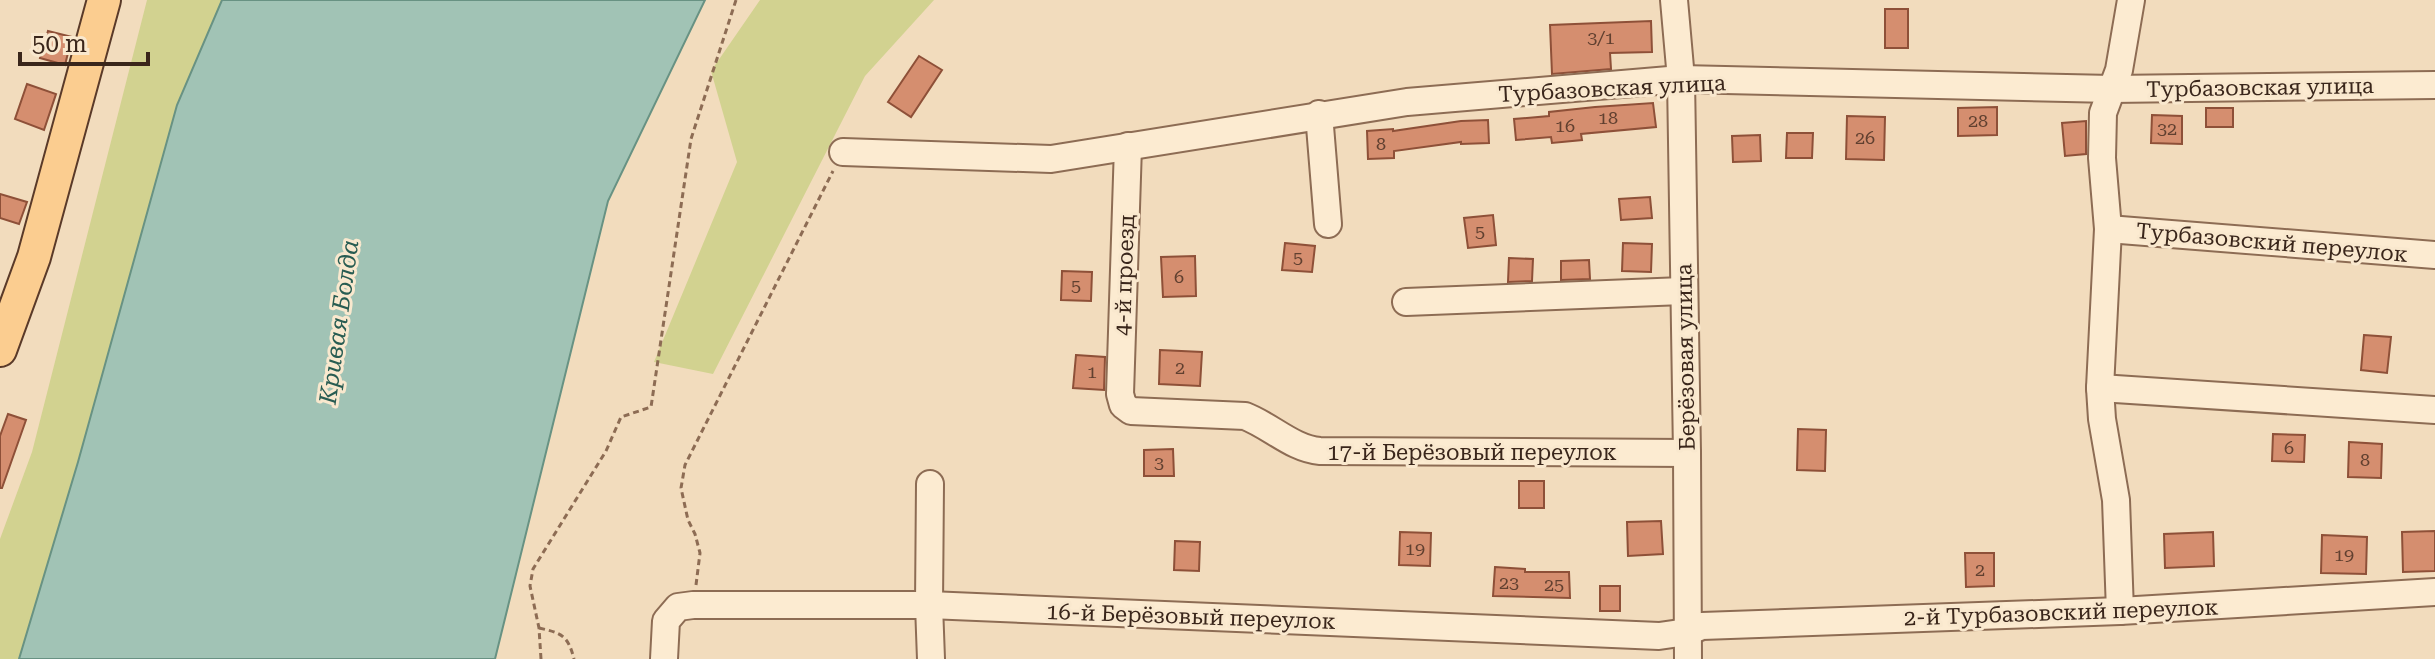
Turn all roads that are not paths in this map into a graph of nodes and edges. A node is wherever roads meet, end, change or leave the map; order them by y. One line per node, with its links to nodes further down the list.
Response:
1 (104, 0): 15 (main road)
2 (1674, 0): 4 (street, Берёзовая улица)
3 (2131, 0): 6 (street)
4 (1680, 67): 6 (street, Турбазовская улица); 7 (street, Турбазовская улица); 13 (street, Берёзовая улица)
5 (2435, 85): 6 (street, Турбазовская улица)
6 (2112, 89): 11 (street)
7 (1319, 114): 8 (street, Турбазовская улица); 10 (street)
8 (1128, 146): 9 (street, Турбазовская улица); 17 (street, 4-й проезд)
9 (843, 152)
10 (1328, 224)
11 (2108, 229): 12 (street, Турбазовский переулок); 16 (street)
12 (2435, 255)
13 (1683, 291): 14 (street); 19 (street, Берёзовая улица)
14 (1406, 302)
15 (0, 350)
16 (2100, 388): 18 (street); 23 (street)
17 (1123, 405): 19 (street, 17-й Берёзовый переулок)
18 (2435, 410)
19 (1687, 453): 24 (street, Берёзовая улица)
20 (930, 484): 22 (street)
21 (2435, 592): 23 (street, 2-й Турбазовский переулок)
22 (929, 605): 24 (street, 16-й Берёзовый переулок); 25 (street, 16-й Берёзовый переулок); 26 (street)
23 (2120, 611): 24 (street, 2-й Турбазовский переулок)
24 (1687, 632): 27 (street, Берёзовая улица)
25 (664, 659)
26 (931, 659)
27 (1688, 659)

